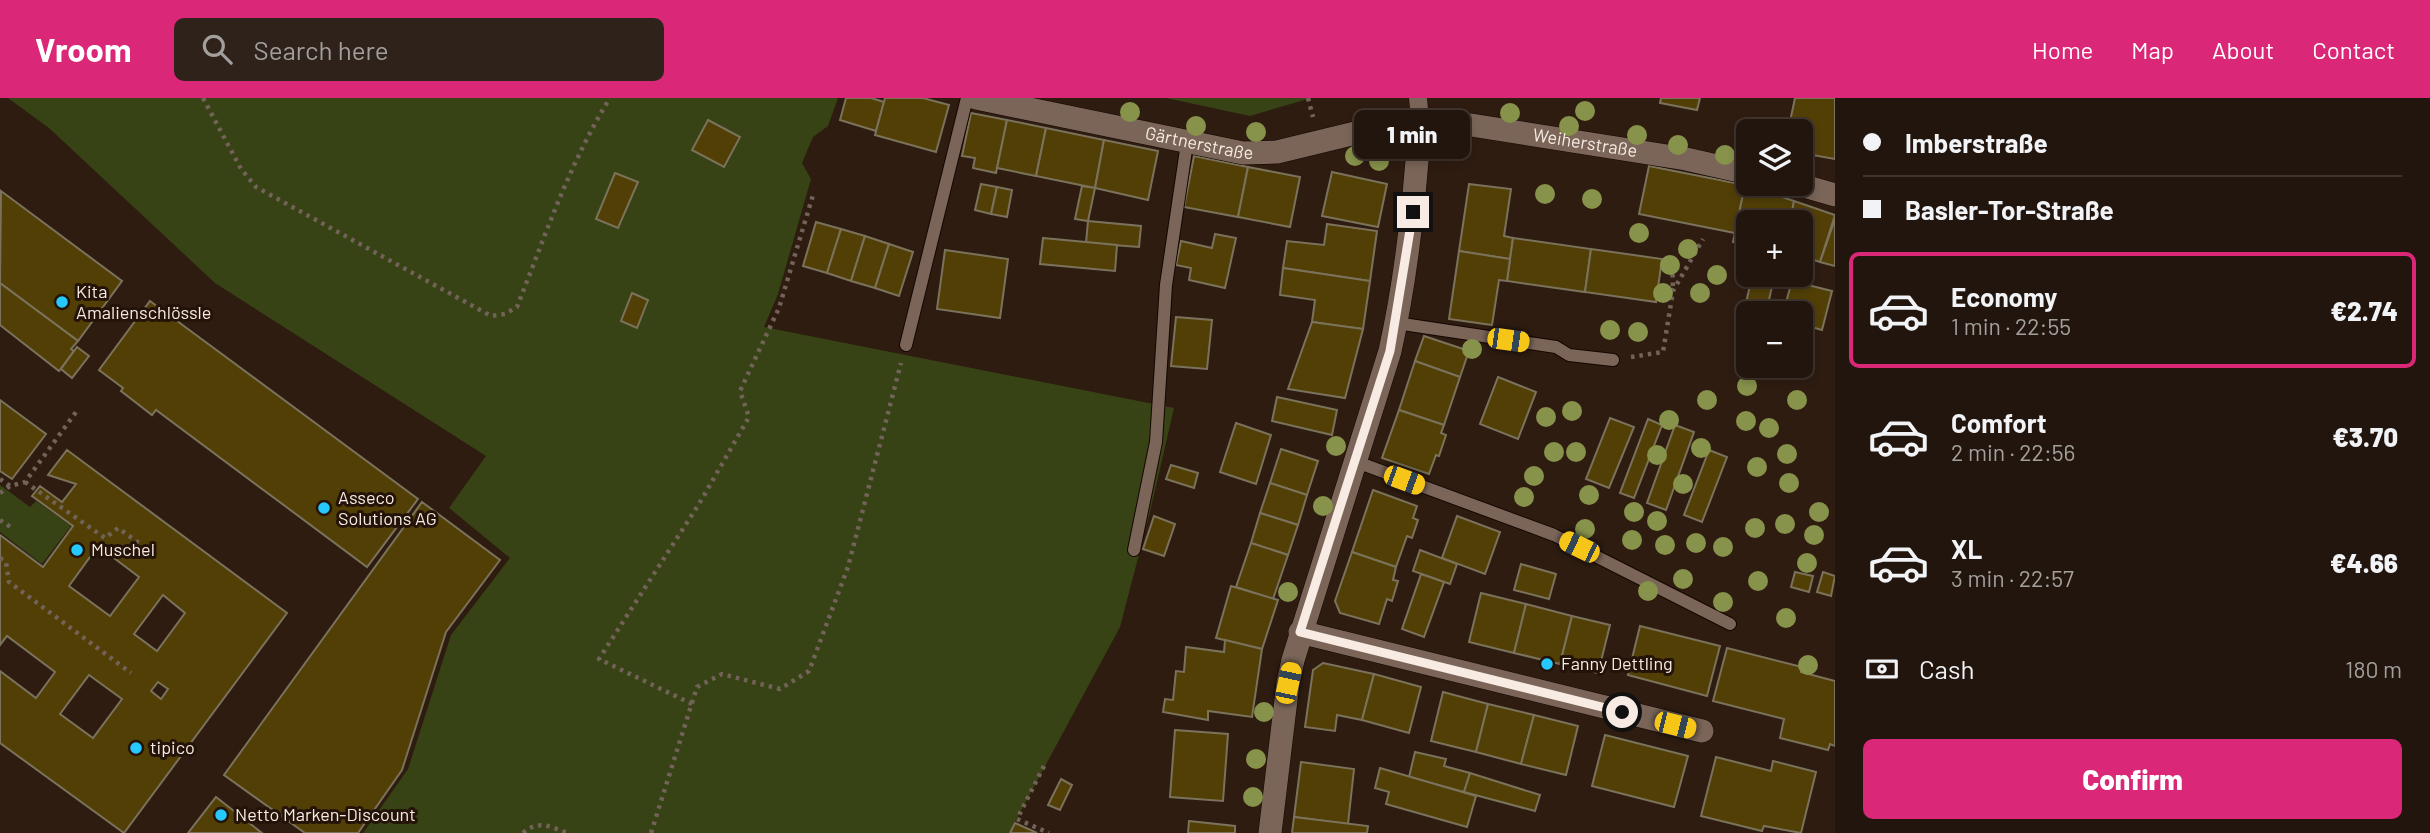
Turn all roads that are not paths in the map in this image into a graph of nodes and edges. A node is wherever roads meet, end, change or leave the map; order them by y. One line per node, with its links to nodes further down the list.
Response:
1 (967, 98): 9 (lane)
2 (976, 98): 4 (street, Gärtnerstraße)
3 (1420, 109): 4 (street, Gärtnerstraße); 5 (street, Weiherstraße); 8 (street)
4 (1187, 143): 12 (lane)
5 (1736, 170)
6 (1813, 189): 7 (street)
7 (1835, 195)
8 (1396, 323): 10 (lane); 11 (street)
9 (906, 345)
10 (1613, 360)
11 (1354, 461): 13 (lane); 14 (street)
12 (1134, 550)
13 (1730, 624)
14 (1300, 632): 15 (street); 16 (street)
15 (1702, 731)
16 (1270, 833)

